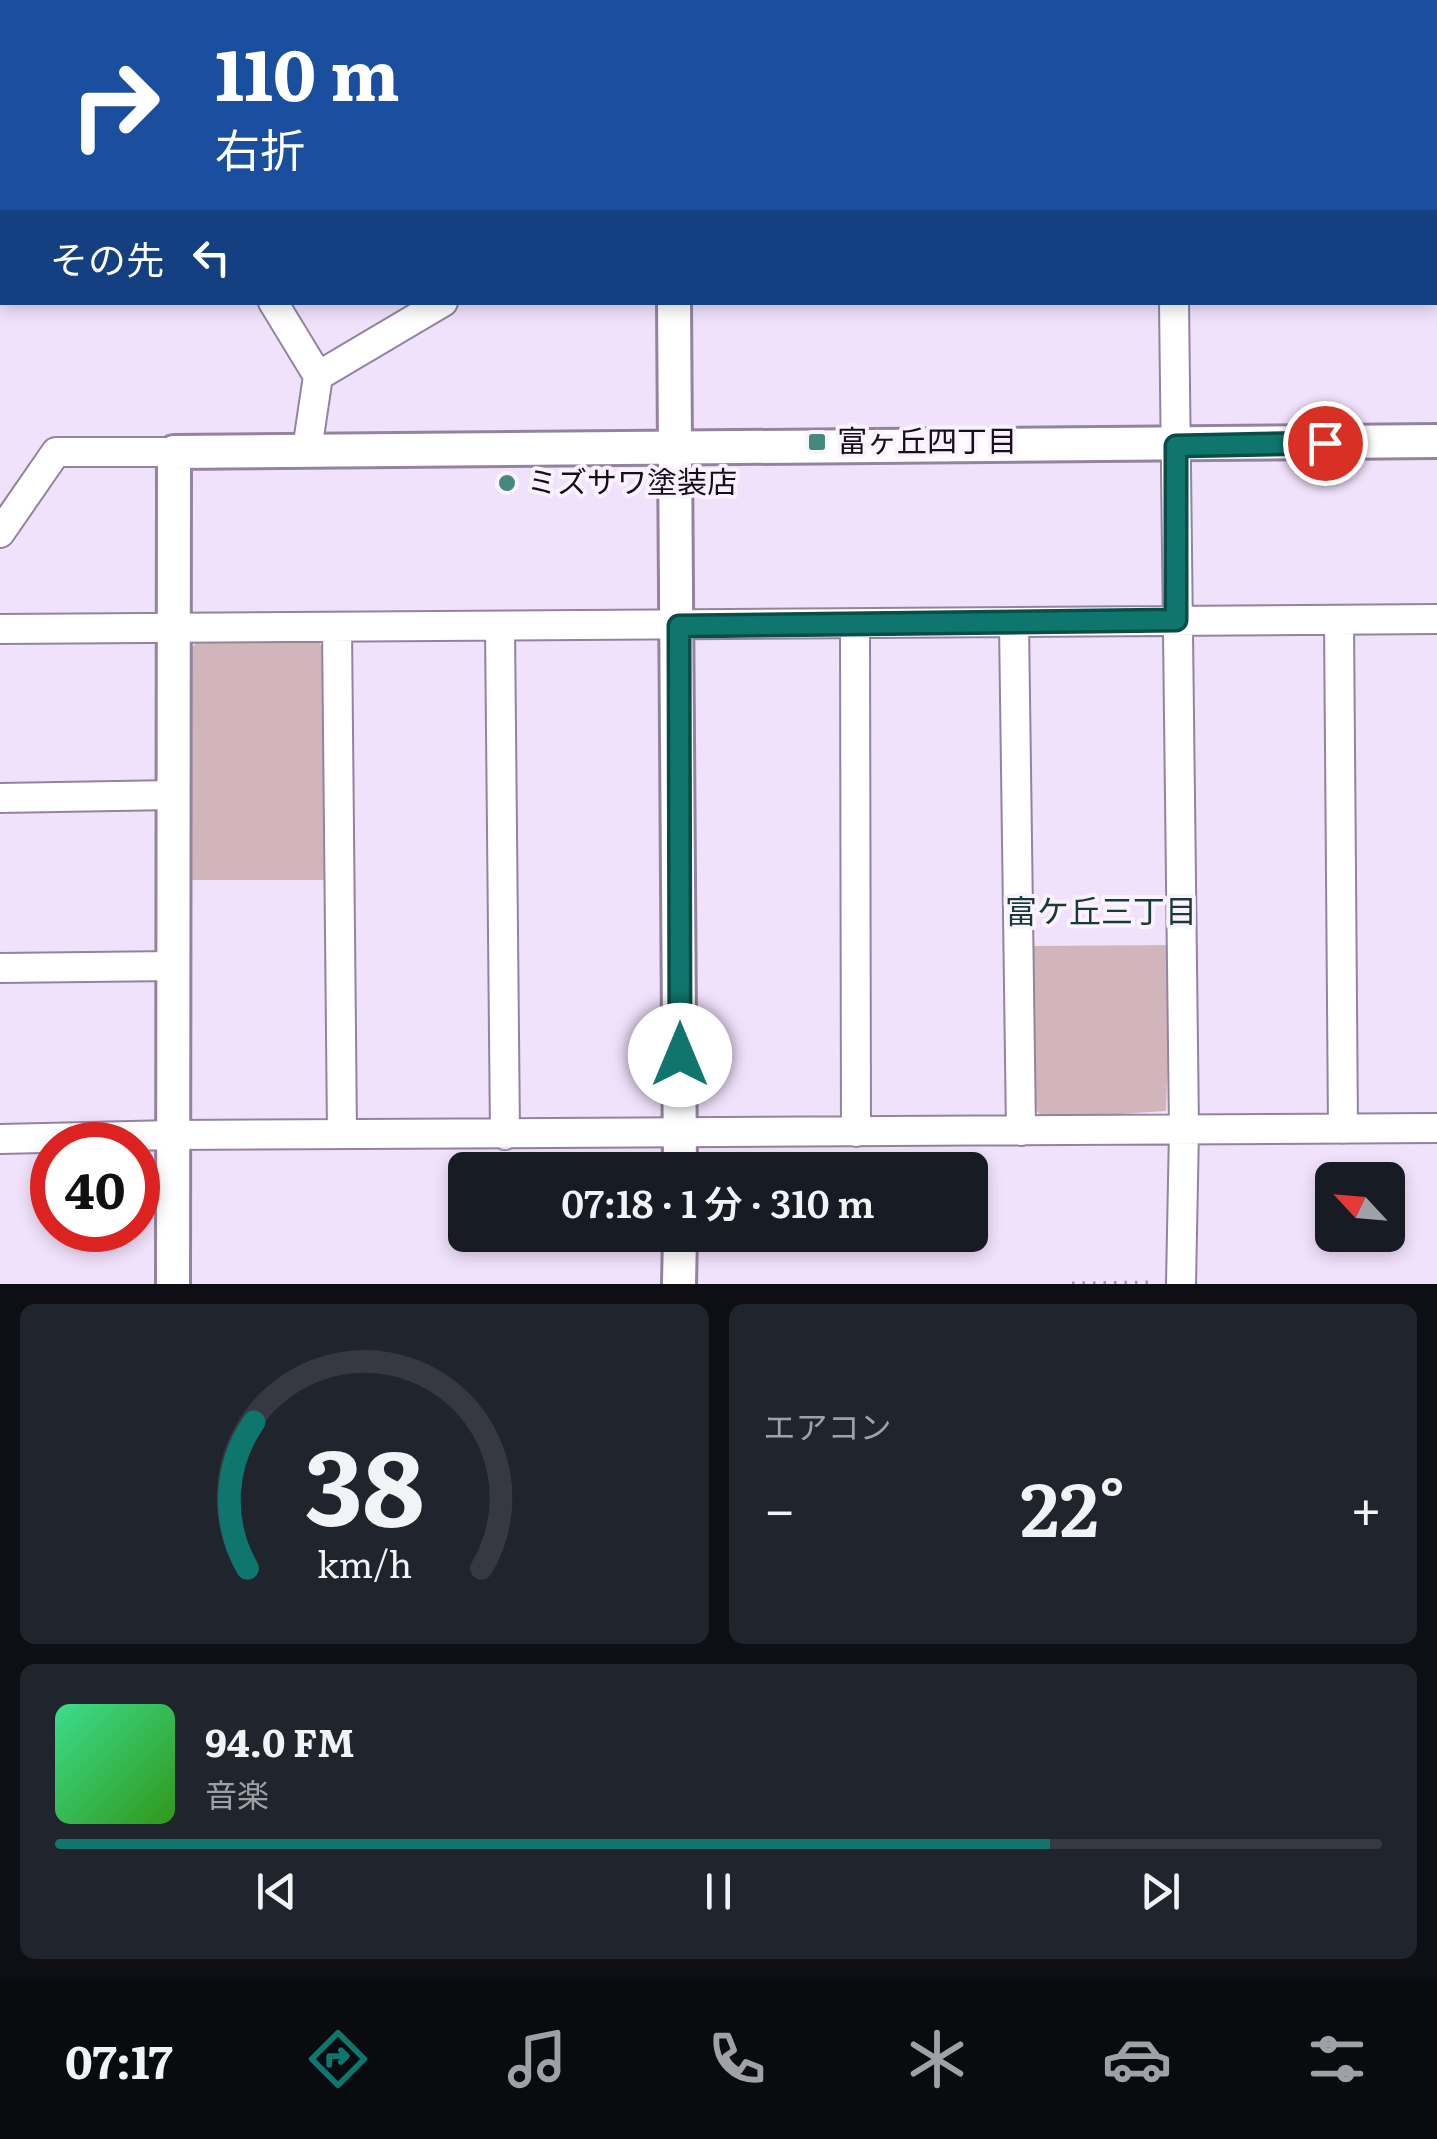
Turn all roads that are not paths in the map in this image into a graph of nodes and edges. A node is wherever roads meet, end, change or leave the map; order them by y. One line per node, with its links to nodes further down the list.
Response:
1 (275, 305): 5 (street)
2 (438, 305): 5 (street)
3 (674, 305): 8 (street)
4 (1174, 305): 7 (street)
5 (318, 376): 9 (street)
6 (1437, 441): 7 (street)
7 (1176, 446): 8 (street); 12 (street)
8 (676, 448): 9 (street); 16 (street)
9 (307, 450): 10 (street)
10 (174, 452): 11 (street); 18 (street)
11 (0, 533)
12 (1176, 620): 14 (street); 15 (street); 28 (street)
13 (1437, 620): 14 (street)
14 (1338, 621): 27 (street)
15 (1014, 624): 17 (street); 29 (street)
16 (679, 626): 17 (street); 19 (street); 31 (street)
17 (854, 626): 30 (street)
18 (174, 628): 20 (street); 21 (street); 22 (street)
19 (500, 628): 20 (street); 34 (street)
20 (337, 629): 32 (street)
21 (0, 630)
22 (174, 795): 23 (street); 24 (street)
23 (0, 798)
24 (174, 966): 25 (street); 33 (street)
25 (0, 968)
26 (1437, 1128): 27 (street)
27 (1343, 1129): 28 (street)
28 (1184, 1130): 29 (street); 40 (street)
29 (1021, 1131): 30 (street)
30 (856, 1132): 31 (street)
31 (680, 1133): 34 (street); 36 (street)
32 (342, 1134): 33 (street); 34 (street)
33 (174, 1135): 35 (street); 38 (street)
34 (505, 1135)
35 (0, 1139)
36 (680, 1152)
37 (680, 1252): 39 (street)
38 (173, 1284)
39 (679, 1284)
40 (1181, 1284)

